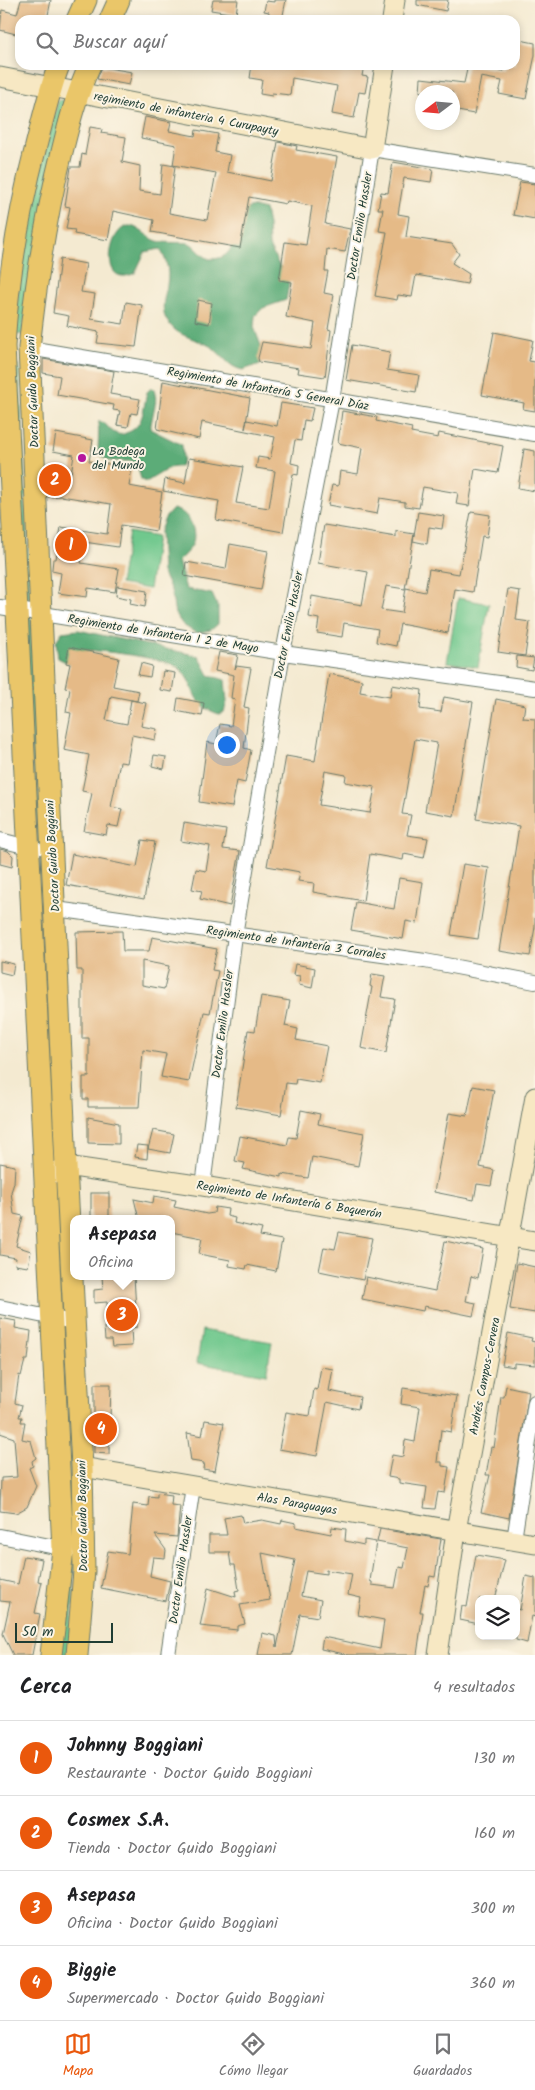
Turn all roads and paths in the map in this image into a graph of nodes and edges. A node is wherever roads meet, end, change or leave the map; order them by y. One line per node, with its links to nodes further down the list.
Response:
1 (86, 0): 4 (main road)
2 (120, 0): 5 (main road)
3 (395, 0): 6 (street)
4 (79, 15)
5 (112, 15)
6 (393, 15)
7 (57, 70): 11 (main road, Doctor Guido Boggiani)
8 (88, 70): 12 (main road, Doctor Guido Boggiani)
9 (384, 70): 13 (street, Doctor Emilio Hassler)
10 (0, 77): 11 (street, regimiento de infanteria 4 Curupayty)
11 (51, 86): 12 (street, regimiento de infanteria 4 Curupayty); 15 (main road, Doctor Guido Boggiani)
12 (77, 93): 13 (street, regimiento de infanteria 4 Curupayty); 16 (main road, Doctor Guido Boggiani)
13 (372, 150): 14 (street); 17 (street, Doctor Emilio Hassler)
14 (535, 175)
15 (2, 346): 16 (street, Regimiento de Infantería 5 General Díaz); 19 (main road, Doctor Guido Boggiani)
16 (29, 348): 17 (street, Regimiento de Infantería 5 General Díaz); 20 (main road, Doctor Guido Boggiani)
17 (332, 400): 18 (street, Regimiento de Infantería 5 General Díaz); 21 (street, Doctor Emilio Hassler)
18 (535, 434)
19 (8, 608): 20 (street, Regimiento de Infantería 1 2 de Mayo); 24 (main road, Doctor Guido Boggiani)
20 (42, 614): 21 (street, Regimiento de Infantería 1 2 de Mayo); 25 (main road, Doctor Guido Boggiani)
21 (283, 653): 22 (street, Regimiento de Infantería 1 2 de Mayo); 27 (street, Doctor Emilio Hassler)
22 (535, 688)
23 (0, 840): 24 (street)
24 (29, 847): 25 (street); 31 (main road, Doctor Guido Boggiani)
25 (53, 854): 26 (main road, Doctor Guido Boggiani)
26 (56, 909): 27 (street, Regimiento de Infantería 3 Corrales); 30 (main road, Doctor Guido Boggiani)
27 (235, 935): 28 (street, Regimiento de Infantería 3 Corrales); 32 (street, Doctor Emilio Hassler)
28 (535, 982)
29 (535, 1097): 33 (street, Andrés Campos-Cervera)
30 (66, 1166): 31 (street, Regimiento de Infantería 6 Boquerón); 32 (street, Regimiento de Infantería 6 Boquerón); 35 (main road, Doctor Guido Boggiani)
31 (43, 1168): 38 (main road, Doctor Guido Boggiani)
32 (203, 1186): 33 (street, Regimiento de Infantería 6 Boquerón)
33 (511, 1237): 34 (street, Regimiento de Infantería 6 Boquerón); 44 (street, Andrés Campos-Cervera)
34 (535, 1241)
35 (70, 1244)
36 (72, 1280): 39 (main road, Doctor Guido Boggiani)
37 (0, 1307): 38 (street)
38 (52, 1319): 39 (street); 41 (main road, Doctor Guido Boggiani)
39 (74, 1322): 42 (main road, Doctor Guido Boggiani)
40 (535, 1402): 46 (street)
41 (60, 1464): 42 (street, Alas Paraguayas); 48 (main road, Doctor Guido Boggiani)
42 (82, 1467): 43 (street, Alas Paraguayas); 49 (main road, Doctor Guido Boggiani)
43 (193, 1486): 44 (street, Alas Paraguayas); 52 (street, Doctor Emilio Hassler)
44 (456, 1531): 46 (street, Alas Paraguayas); 53 (street, Andrés Campos-Cervera)
45 (0, 1536): 48 (street)
46 (514, 1540): 47 (street, Alas Paraguayas)
47 (535, 1544)
48 (62, 1549): 49 (street); 50 (main road, Doctor Guido Boggiani)
49 (83, 1553): 51 (main road, Doctor Guido Boggiani)
50 (51, 1655)
51 (77, 1655)
52 (168, 1655)
53 (438, 1655)

